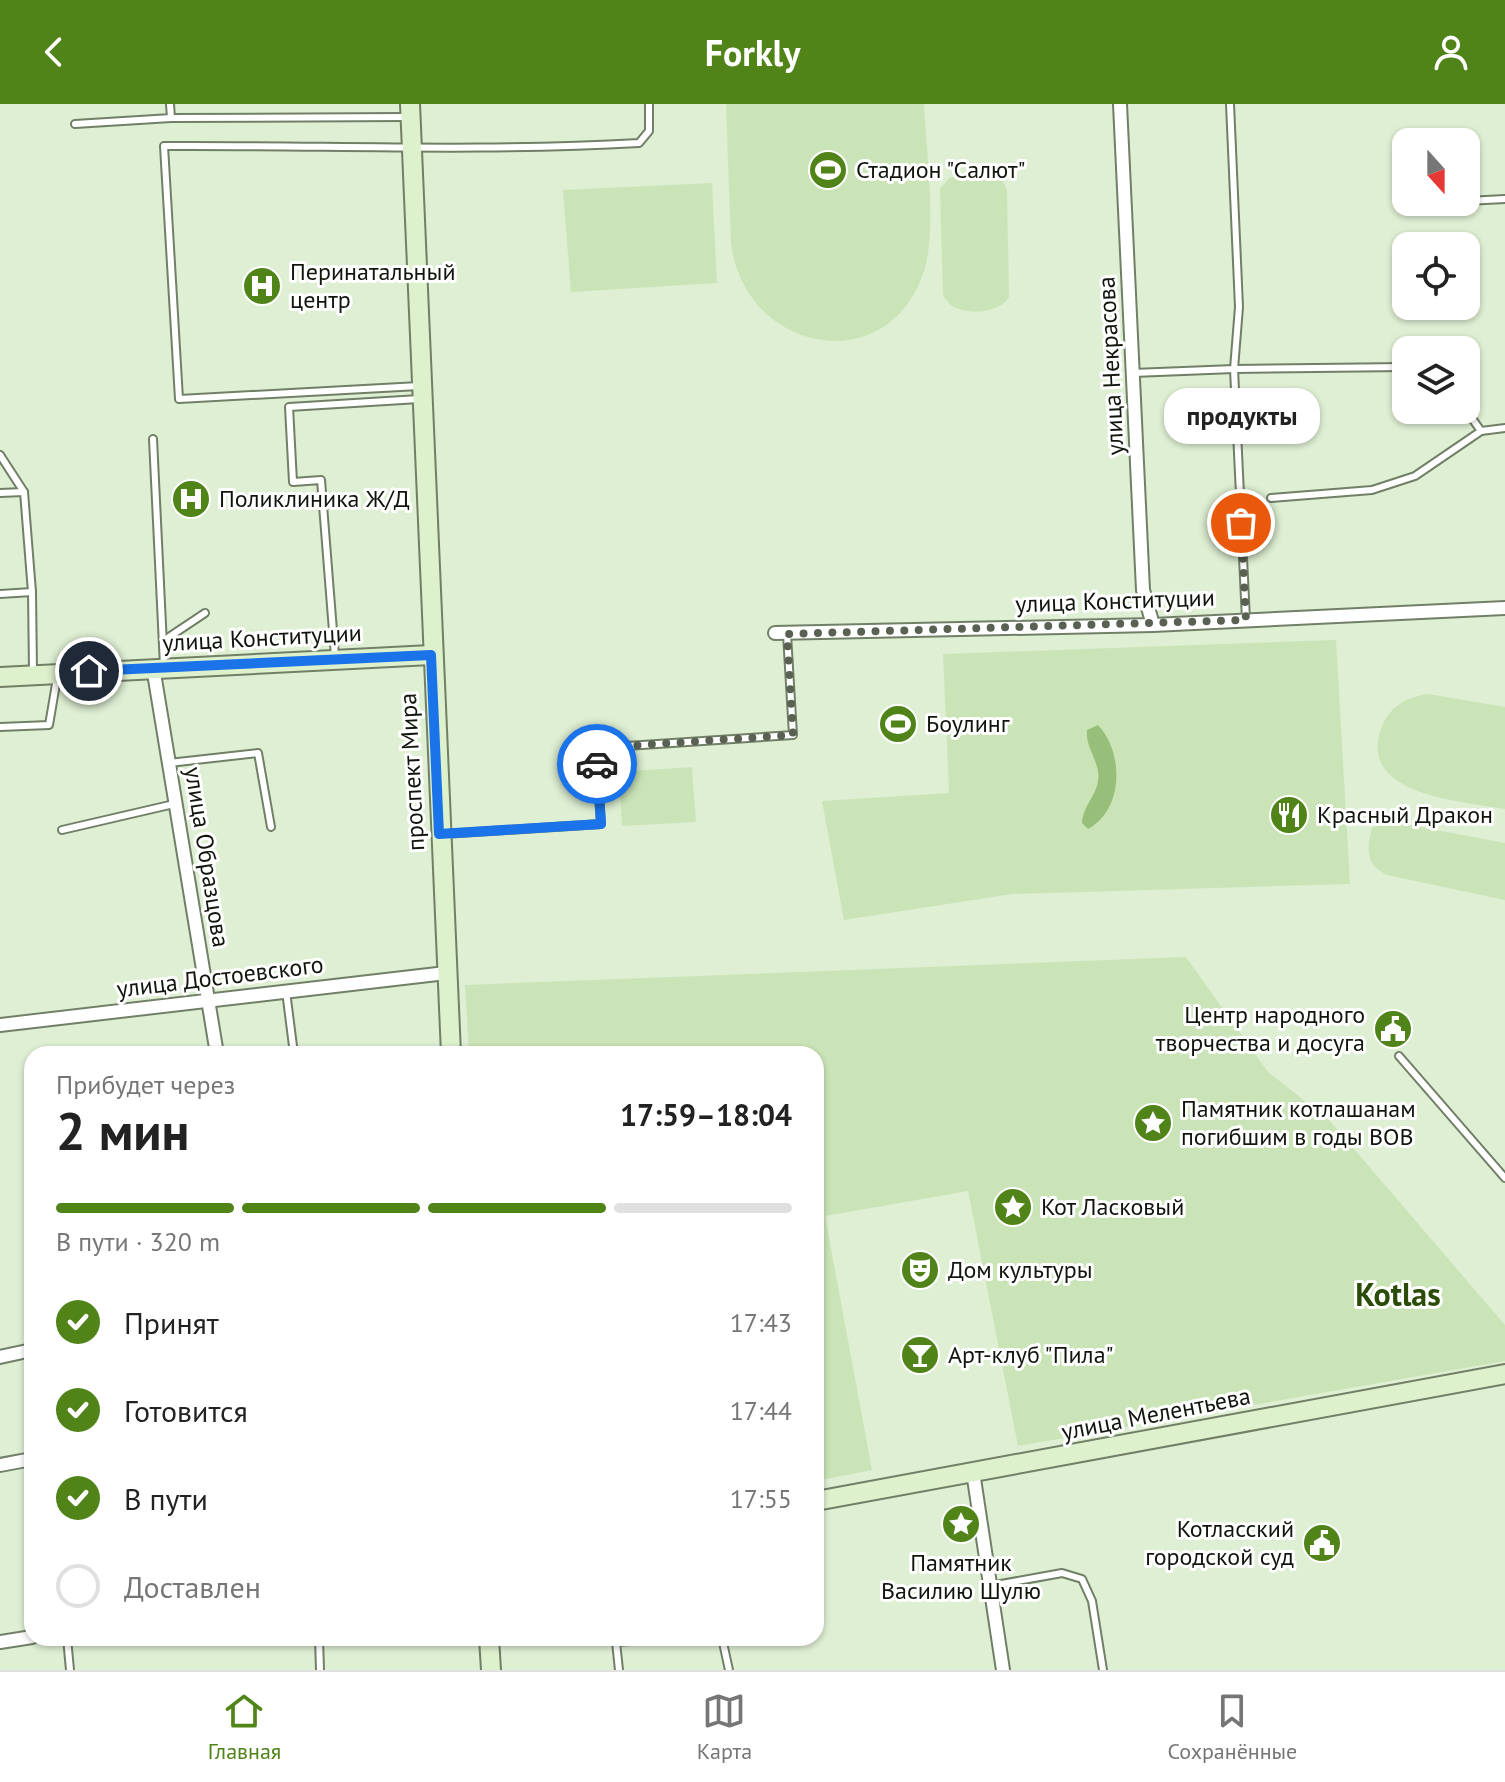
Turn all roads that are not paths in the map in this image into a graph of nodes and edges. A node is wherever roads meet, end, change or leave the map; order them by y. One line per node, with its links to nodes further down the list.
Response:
1 (170, 104): 6 (lane)
2 (649, 104): 8 (lane)
3 (1120, 104): 13 (street, улица Некрасова)
4 (1230, 104): 12 (lane)
5 (410, 111): 6 (lane); 8 (street, проспект Мира)
6 (171, 118): 7 (lane)
7 (75, 124)
8 (412, 150): 14 (street, проспект Мира); 14 (lane)
9 (1505, 199): 10 (lane)
10 (1480, 200)
11 (1392, 367): 12 (lane)
12 (1234, 369): 13 (lane); 27 (lane)
13 (1133, 373): 28 (street, улица Некрасова)
14 (422, 392): 31 (street, проспект Мира); 32 (lane)
15 (1476, 424): 17 (lane)
16 (1505, 428): 17 (lane)
17 (1481, 431): 22 (lane)
18 (153, 439): 30 (lane)
19 (0, 455): 20 (lane)
20 (24, 492): 21 (lane); 23 (lane)
21 (0, 493)
22 (1271, 498)
23 (32, 592): 24 (lane); 35 (lane)
24 (0, 594)
25 (1505, 608): 27 (street, улица Конституции)
26 (205, 613): 30 (lane)
27 (1246, 620): 28 (street, улица Конституции)
28 (1153, 625): 29 (street, улица Конституции)
29 (781, 633): 42 (lane)
30 (163, 641): 33 (lane)
31 (431, 655): 32 (street, улица Конституции); 42 (street, проспект Мира)
32 (335, 658): 33 (street, улица Конституции)
33 (158, 667): 34 (street, улица Конституции); 38 (street, улица Образцова)
34 (58, 674): 35 (street, улица Конституции); 37 (lane)
35 (33, 676): 36 (street, улица Конституции)
36 (0, 677)
37 (0, 727)
38 (169, 763): 39 (street, улица Образцова); 40 (lane)
39 (178, 803): 41 (lane); 45 (street, улица Образцова)
40 (271, 827)
41 (62, 830)
42 (439, 834): 43 (street, проспект Мира)
43 (446, 973): 44 (street, улица Достоевского); 49 (street, проспект Мира)
44 (286, 991): 45 (street, улица Достоевского); 48 (lane)
45 (207, 1002): 46 (street, улица Достоевского); 47 (street, улица Образцова)
46 (0, 1025)
47 (215, 1046)
48 (293, 1046)
49 (451, 1046)
50 (1399, 1056): 51 (lane)
51 (1505, 1178)
52 (24, 1352): 53 (street)
53 (0, 1357)
54 (1505, 1374): 57 (street, улица Мелентьева)
55 (24, 1460): 56 (street)
56 (0, 1465)
57 (973, 1472): 58 (street, улица Мелентьева); 59 (street)
58 (824, 1500)
59 (987, 1586): 72 (street); 73 (lane)
60 (24, 1638): 61 (street)
61 (0, 1642)
62 (68, 1646): 67 (lane)
63 (319, 1646): 68 (lane)
64 (490, 1646): 69 (street)
65 (616, 1646): 70 (lane)
66 (724, 1646): 71 (lane)
67 (70, 1670)
68 (320, 1670)
69 (491, 1670)
70 (619, 1670)
71 (729, 1670)
72 (1003, 1670)
73 (1103, 1670)

